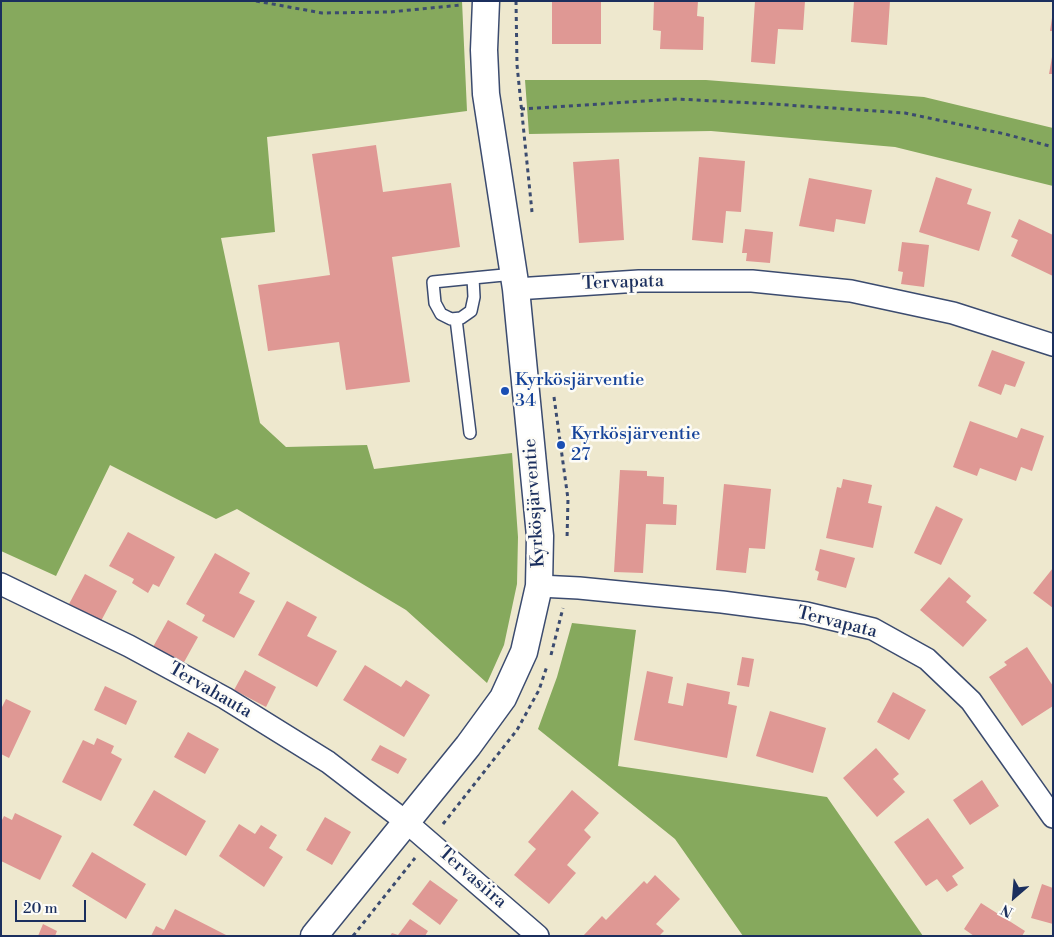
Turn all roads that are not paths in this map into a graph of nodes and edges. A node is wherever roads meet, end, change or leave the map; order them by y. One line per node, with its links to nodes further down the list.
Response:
1 (486, 3): 3 (street, Kyrkösjärventie)
2 (473, 278): 3 (lane); 4 (lane); 4 (lane)
3 (515, 281): 5 (street, Tervapata); 8 (street, Kyrkösjärventie)
4 (456, 319): 6 (lane)
5 (1053, 345)
6 (470, 433)
7 (1, 584): 10 (street, Tervahauta)
8 (539, 586): 9 (street, Tervapata); 10 (street, Kyrkösjärventie)
9 (1053, 817)
10 (405, 821): 11 (street, Kyrkösjärventie); 12 (street, Tervasiira)
11 (314, 936)
12 (538, 936)

